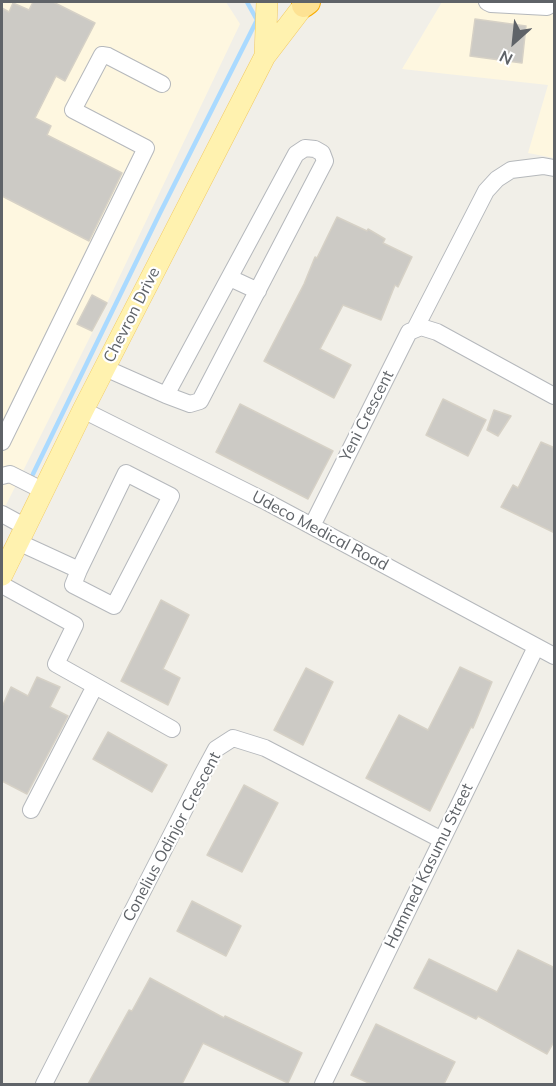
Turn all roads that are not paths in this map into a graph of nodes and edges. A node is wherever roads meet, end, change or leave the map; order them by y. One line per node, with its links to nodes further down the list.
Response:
1 (267, 2): 5 (main road, Chevron Drive)
2 (487, 2): 3 (street)
3 (555, 2)
4 (305, 3): 5 (main road, Chevron Drive)
5 (265, 56): 11 (main road, Chevron Drive)
6 (162, 84): 15 (street)
7 (555, 168): 10 (street, Yeni Crescent)
8 (230, 278): 9 (street); 9 (street); 12 (street)
9 (258, 291): 12 (street)
10 (416, 329): 13 (street); 19 (street, Yeni Crescent)
11 (105, 368): 12 (street); 14 (main road, Chevron Drive)
12 (166, 395)
13 (555, 396)
14 (83, 410): 17 (main road, Chevron Drive); 19 (street, Udeco Medical Road)
15 (2, 442)
16 (2, 476): 17 (street)
17 (44, 491): 20 (main road, Chevron Drive)
18 (2, 514): 20 (street)
19 (312, 526): 24 (street, Udeco Medical Road)
20 (22, 534): 21 (street); 22 (main road, Chevron Drive)
21 (79, 570): 21 (street)
22 (2, 575)
23 (2, 585): 26 (street)
24 (536, 647): 25 (street, Udeco Medical Road); 29 (street, Hammed Kasumu Street)
25 (555, 656)
26 (95, 686): 27 (street); 28 (street)
27 (171, 729)
28 (31, 810)
29 (442, 840): 30 (street, Hammed Kasumu Street); 31 (street, Conelius Odinjor Crescent)
30 (327, 1083)
31 (44, 1084)

